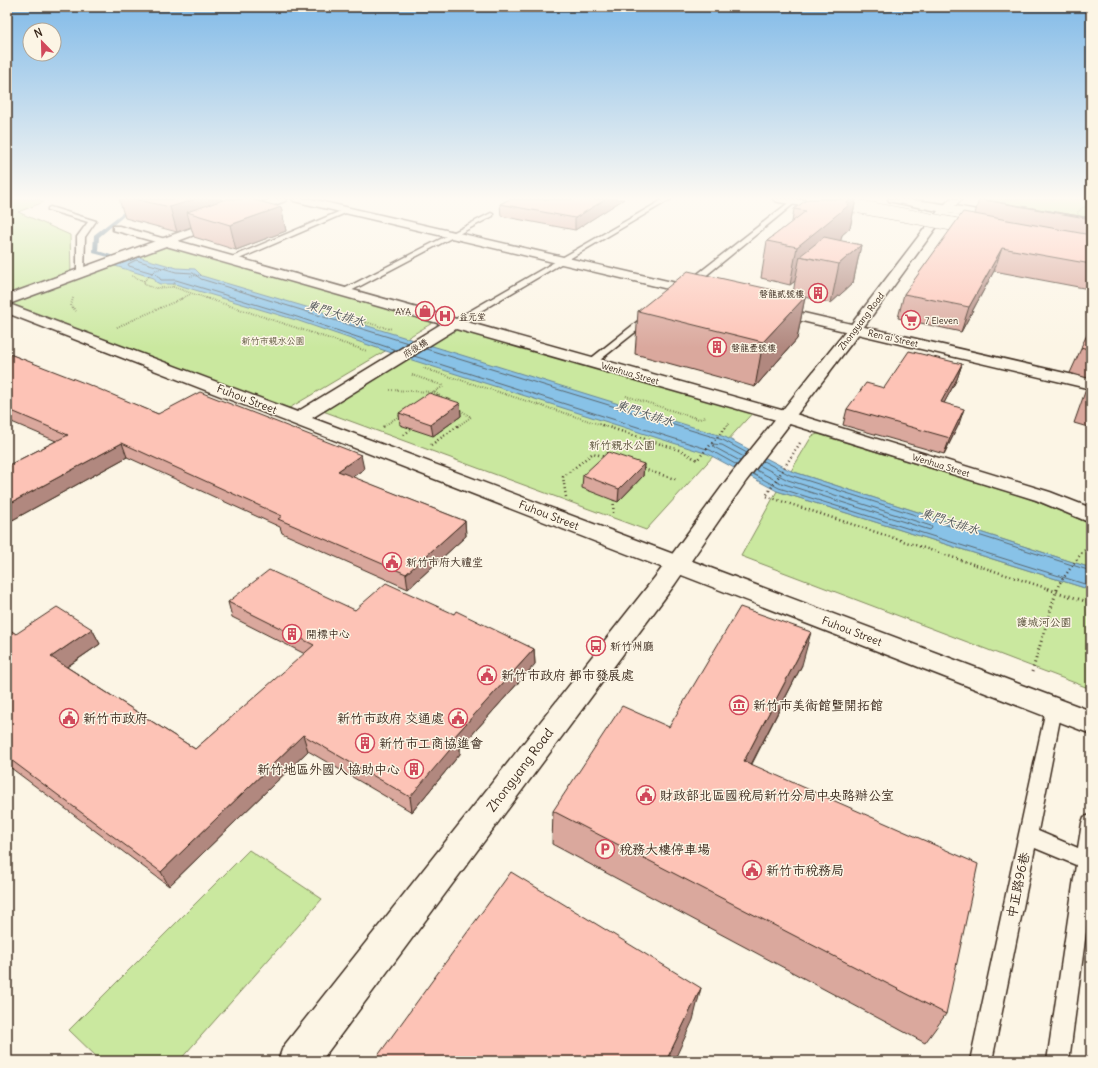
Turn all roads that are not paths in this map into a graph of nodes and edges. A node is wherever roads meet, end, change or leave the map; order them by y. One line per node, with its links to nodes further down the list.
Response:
1 (81, 249): 12 (lane)
2 (148, 249): 12 (street)
3 (190, 249): 10 (street, Wenhua Street)
4 (256, 249): 10 (lane)
5 (425, 249): 14 (lane)
6 (513, 249): 11 (street)
7 (581, 249): 11 (lane)
8 (734, 249): 13 (lane)
9 (915, 249): 22 (street, Zhongyang Road)
10 (229, 260): 14 (street, Wenhua Street)
11 (562, 260): 13 (street); 21 (lane)
12 (81, 273): 17 (street)
13 (684, 289): 15 (street); 16 (lane)
14 (342, 292): 21 (street, Wenhua Street)
15 (714, 296)
16 (672, 299)
17 (7, 300)
18 (760, 307): 22 (street, Ren ai Street)
19 (7, 308): 26 (street, Fuhou Street)
20 (659, 308): 23 (lane)
21 (454, 323): 23 (street, Wenhua Street); 26 (street, 府後橋)
22 (855, 329): 24 (street, Ren ai Street); 25 (street, Zhongyang Road)
23 (592, 362): 25 (street, Wenhua Street)
24 (1091, 384)
25 (786, 417): 27 (street, Wenhua Street); 28 (street, Zhongyang Road)
26 (298, 419): 28 (street, Fuhou Street)
27 (1091, 516)
28 (678, 564): 29 (street, Fuhou Street); 34 (street, Zhongyang Road)
29 (1054, 709): 30 (street, Fuhou Street); 32 (lane, 中正路96巷)
30 (1091, 723)
31 (1091, 823): 33 (lane)
32 (1028, 836): 33 (lane); 35 (lane, 中正路96巷)
33 (1086, 860): 36 (lane)
34 (297, 1061)
35 (981, 1061)
36 (1058, 1061)

